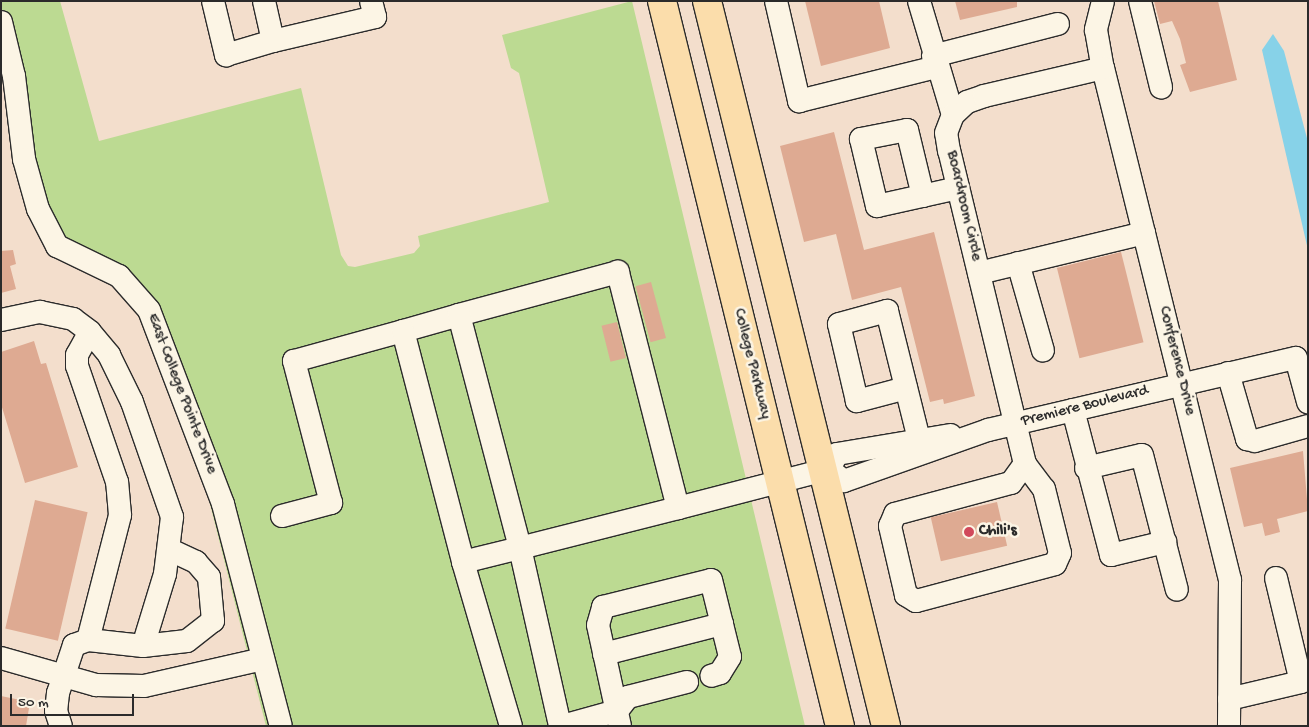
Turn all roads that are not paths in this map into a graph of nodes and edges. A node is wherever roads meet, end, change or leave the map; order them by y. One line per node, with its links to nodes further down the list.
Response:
1 (213, 1): 12 (street)
2 (264, 1): 12 (street)
3 (371, 1): 12 (street)
4 (662, 1): 40 (main road, College Parkway)
5 (707, 1): 39 (main road)
6 (776, 1): 13 (street)
7 (919, 1): 13 (street)
8 (1103, 1): 14 (street, Conference Drive)
9 (1140, 1): 15 (street)
10 (1, 22): 17 (street, East College Pointe Drive)
11 (1058, 24): 13 (street)
12 (273, 41)
13 (934, 62): 16 (street)
14 (1103, 68): 16 (street); 20 (street, Conference Drive)
15 (1161, 87)
16 (953, 115): 18 (street, Boardroom Circle)
17 (10, 126): 54 (street, East College Pointe Drive)
18 (958, 188): 19 (street); 22 (street, Boardroom Circle)
19 (923, 196)
20 (1144, 233): 21 (street); 29 (street, Conference Drive)
21 (1018, 263): 22 (street); 27 (street)
22 (979, 273): 33 (street, Boardroom Circle)
23 (459, 315): 26 (street); 41 (street); 44 (street)
24 (1, 320): 25 (street)
25 (90, 332): 45 (street); 50 (street)
26 (403, 332): 42 (street); 46 (street)
27 (1043, 352)
28 (1228, 373): 29 (street, Premiere Boulevard); 31 (street, Premiere Boulevard); 34 (street)
29 (1181, 383): 32 (street, Premiere Boulevard); 58 (street, Conference Drive)
30 (906, 388): 36 (street)
31 (1308, 402)
32 (1073, 410): 33 (street, Premiere Boulevard); 38 (street)
33 (1016, 424): 35 (street, Premiere Boulevard); 37 (street, Boardroom Circle)
34 (1308, 426)
35 (988, 430): 36 (street, Premiere Boulevard); 39 (street, Premiere Boulevard)
36 (919, 439): 39 (street, Premiere Boulevard)
37 (1024, 464): 37 (street)
38 (1086, 468): 43 (street); 43 (street)
39 (826, 470): 40 (street); 65 (main road)
40 (780, 483): 41 (street); 64 (main road, College Parkway)
41 (678, 508): 44 (street)
42 (282, 516)
43 (1164, 542): 48 (street)
44 (520, 548): 46 (street); 63 (street)
45 (170, 550): 51 (street); 51 (street)
46 (463, 562): 62 (street)
47 (1276, 578): 58 (street)
48 (1177, 590)
49 (722, 624): 52 (street); 52 (street); 56 (street)
50 (88, 640): 51 (street); 55 (street)
51 (144, 646)
52 (604, 654): 59 (street)
53 (1, 658): 55 (street)
54 (263, 659): 55 (street); 61 (street, East College Pointe Drive)
55 (66, 675): 60 (street)
56 (711, 676)
57 (687, 682): 59 (street)
58 (1229, 699): 66 (street, Conference Drive)
59 (618, 718): 63 (street)
60 (61, 726)
61 (281, 726)
62 (511, 726)
63 (561, 726)
64 (840, 726)
65 (886, 726)
66 (1229, 726)

